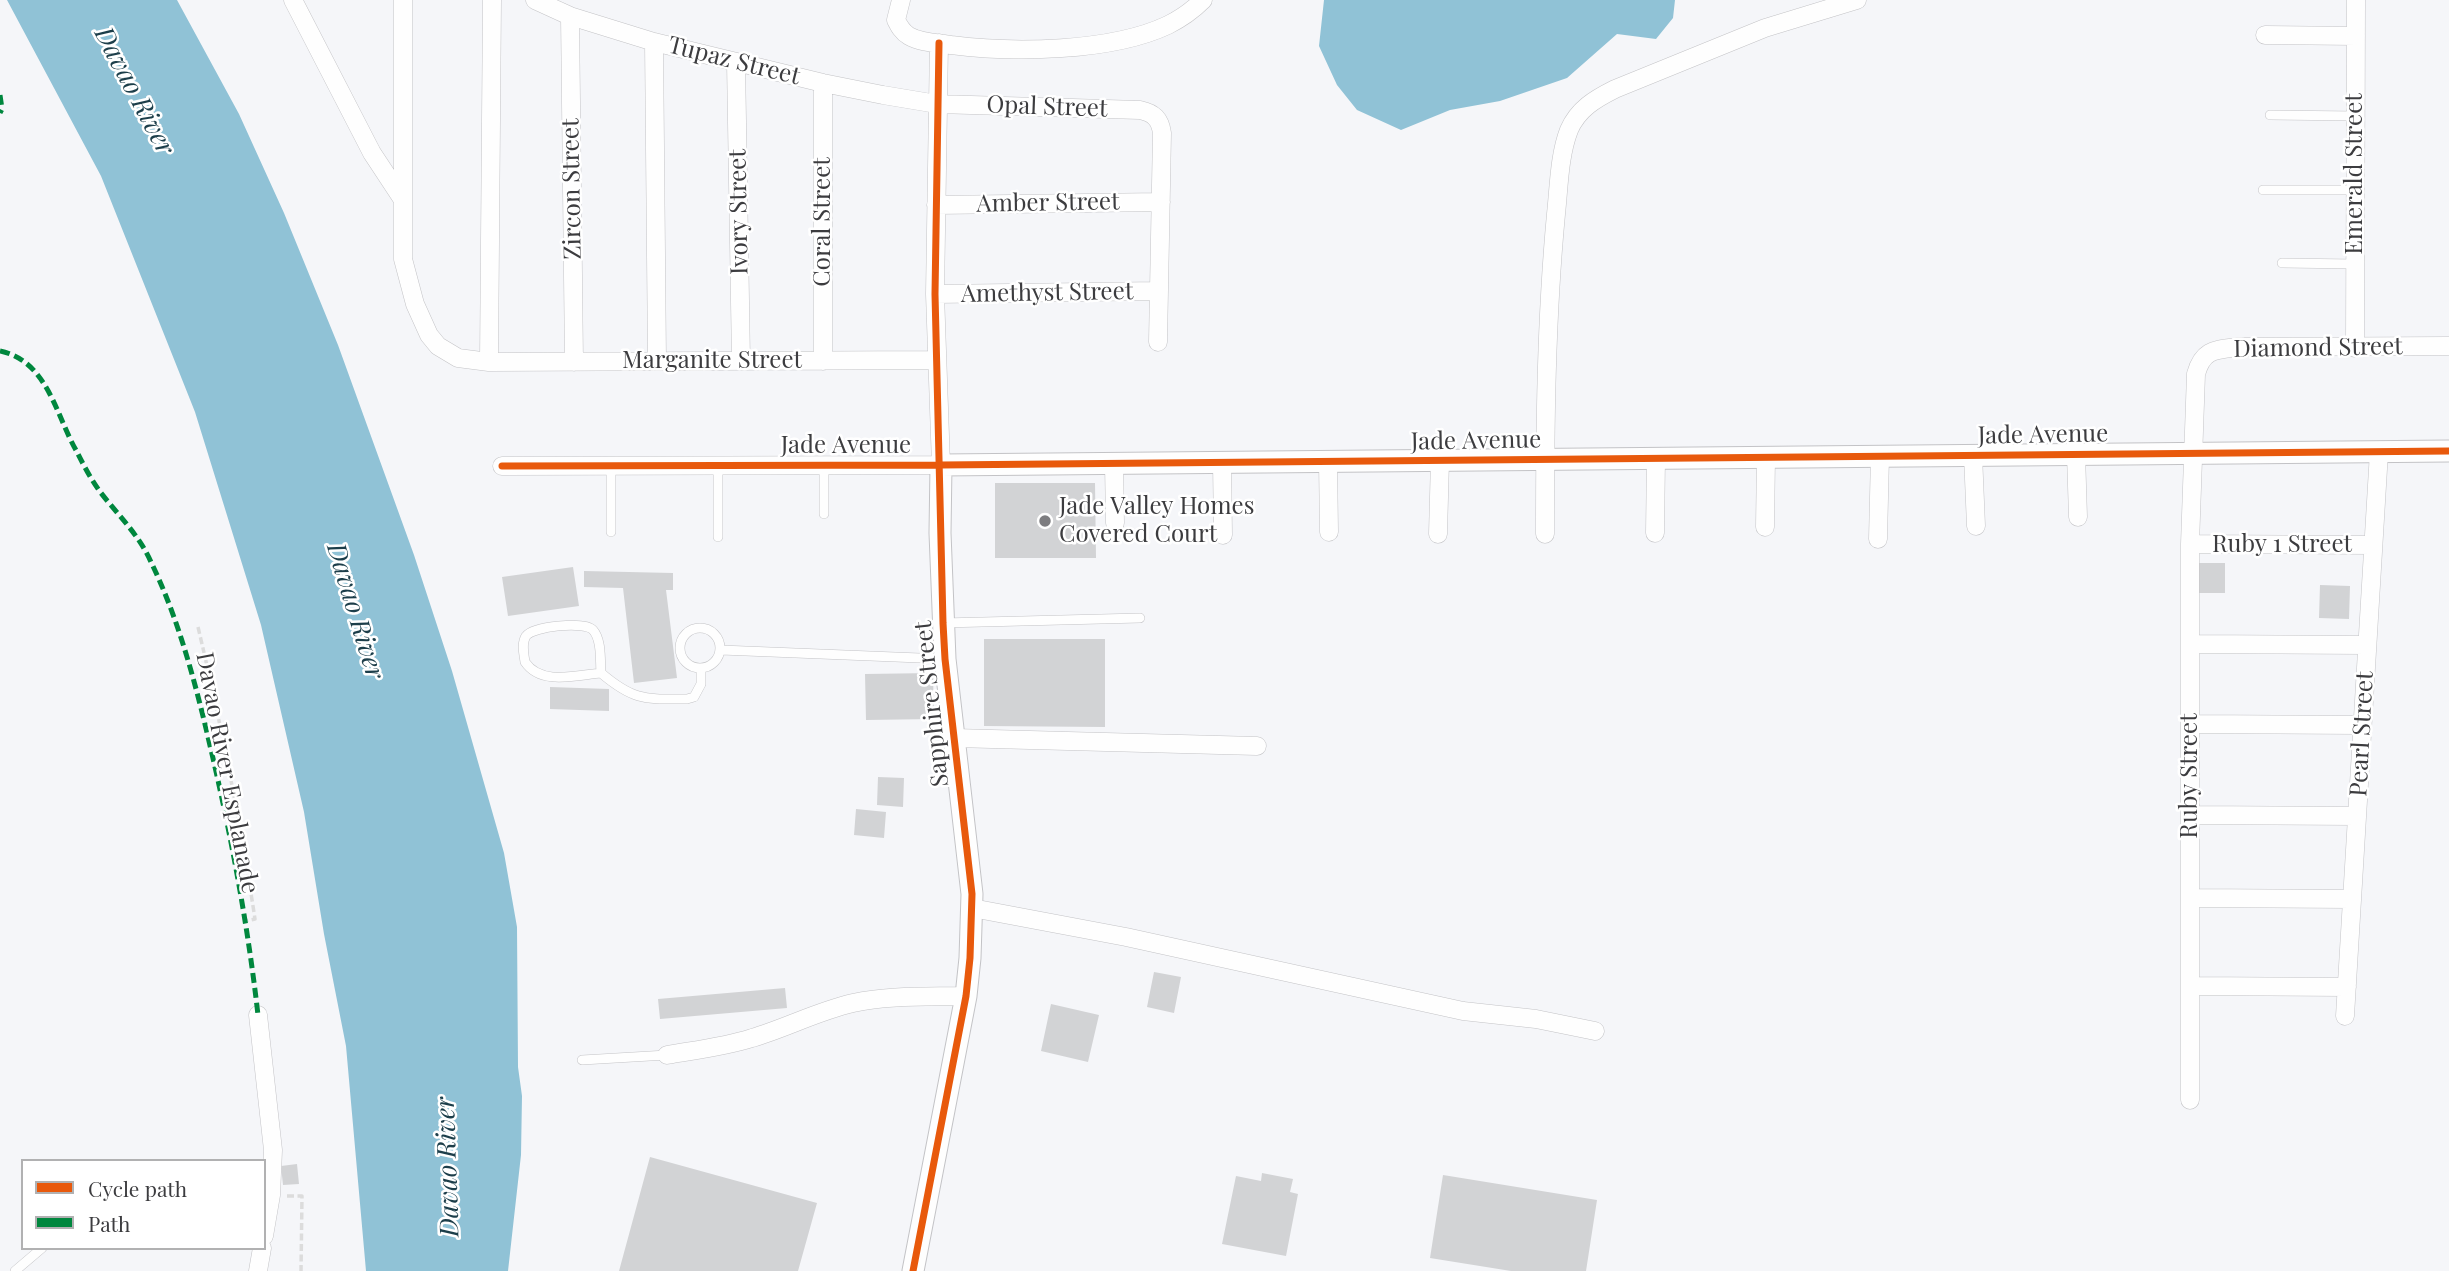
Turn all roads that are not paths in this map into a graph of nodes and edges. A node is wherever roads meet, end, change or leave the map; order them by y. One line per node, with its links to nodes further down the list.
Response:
1 (293, 0): 21 (street)
2 (403, 0): 21 (street, Marganite Street)
3 (492, 0): 35 (street)
4 (535, 0): 9 (street, Tupaz Street)
5 (901, 0): 13 (street)
6 (1203, 0): 13 (street)
7 (1857, 0): 45 (street)
8 (2356, 0): 11 (street, Emerald Street)
9 (570, 16): 12 (street, Tupaz Street); 36 (street, Zircon Street)
10 (2265, 35): 11 (street)
11 (2356, 36): 18 (street, Emerald Street)
12 (654, 42): 14 (street, Tupaz Street); 33 (street)
13 (939, 44): 16 (street, Sapphire Street)
14 (736, 62): 15 (street, Tupaz Street); 34 (street, Ivory Street)
15 (823, 83): 16 (street, Tupaz Street); 31 (street, Coral Street)
16 (937, 104): 22 (street, Opal Street); 23 (street, Sapphire Street)
17 (2270, 115): 18 (lane)
18 (2356, 116): 20 (street, Emerald Street)
19 (2263, 190): 20 (lane)
20 (2355, 191): 25 (street, Emerald Street)
21 (403, 200): 35 (street, Marganite Street)
22 (1161, 202): 23 (street, Amber Street); 26 (street)
23 (936, 205): 27 (street, Sapphire Street)
24 (2282, 263): 25 (lane)
25 (2355, 264): 30 (street, Emerald Street)
26 (1159, 291): 27 (street, Amethyst Street); 28 (street)
27 (935, 294): 32 (street, Sapphire Street)
28 (1158, 342)
29 (2449, 346): 30 (street, Diamond Street)
30 (2355, 348): 39 (street, Diamond Street)
31 (823, 360): 32 (street, Marganite Street); 34 (street, Marganite Street)
32 (936, 360): 51 (street, Sapphire Street)
33 (657, 361): 34 (street, Marganite Street); 36 (street, Marganite Street)
34 (741, 361)
35 (489, 362): 36 (street, Marganite Street)
36 (574, 362)
37 (2449, 451): 38 (street, Jade Avenue)
38 (2379, 452): 39 (street, Jade Avenue); 69 (street, Pearl Street)
39 (2193, 453): 40 (street, Jade Avenue); 68 (street, Ruby Street)
40 (2076, 454): 41 (street, Jade Avenue); 56 (street)
41 (1973, 455): 42 (street, Jade Avenue); 58 (street)
42 (1880, 456): 43 (street, Jade Avenue); 67 (street)
43 (1766, 457): 44 (street, Jade Avenue); 59 (street)
44 (1656, 458): 45 (street, Jade Avenue); 62 (street)
45 (1545, 459): 46 (street, Jade Avenue); 64 (street)
46 (1440, 460): 47 (street, Jade Avenue); 63 (street)
47 (1328, 461): 48 (street, Jade Avenue); 61 (street)
48 (1222, 462): 49 (street, Jade Avenue); 65 (street)
49 (1114, 463): 51 (street, Jade Avenue); 57 (street)
50 (824, 465): 51 (street, Jade Avenue); 54 (street, Jade Avenue); 55 (lane)
51 (941, 465): 71 (street, Sapphire Street)
52 (502, 466): 53 (street, Jade Avenue)
53 (611, 466): 54 (street, Jade Avenue); 60 (lane)
54 (718, 466): 66 (lane)
55 (824, 514)
56 (2078, 517)
57 (1115, 523)
58 (1976, 526)
59 (1765, 527)
60 (611, 532)
61 (1329, 532)
62 (1655, 533)
63 (1438, 534)
64 (1545, 534)
65 (1223, 535)
66 (718, 537)
67 (1878, 539)
68 (2190, 544): 69 (street, Ruby 1 Street); 72 (street, Ruby Street)
69 (2374, 545): 73 (street, Pearl Street)
70 (1140, 618): 71 (lane)
71 (943, 623): 75 (street, Sapphire Street)
72 (2190, 644): 73 (street); 78 (street, Ruby Street)
73 (2367, 645): 79 (street, Pearl Street)
74 (721, 650): 75 (lane); 76 (lane); 76 (lane)
75 (945, 659): 80 (street, Sapphire Street)
76 (701, 669): 77 (lane)
77 (601, 673): 77 (lane)
78 (2190, 724): 79 (street); 82 (street, Ruby Street)
79 (2362, 725): 83 (street, Pearl Street)
80 (954, 738): 81 (street); 86 (street, Sapphire Street)
81 (1257, 746)
82 (2190, 815): 83 (street); 84 (street, Ruby Street)
83 (2357, 816): 85 (street, Pearl Street)
84 (2190, 898): 85 (street); 87 (street, Ruby Street)
85 (2352, 899): 88 (street, Pearl Street)
86 (972, 908): 89 (street, Sapphire Street); 92 (street)
87 (2190, 986): 88 (street); 95 (street, Ruby Street)
88 (2347, 987): 91 (street, Pearl Street)
89 (966, 996): 93 (street); 101 (street, Sapphire Street)
90 (258, 1016): 96 (street)
91 (2346, 1016)
92 (1595, 1031)
93 (667, 1055): 94 (lane)
94 (582, 1060)
95 (2190, 1100)
96 (266, 1224)
97 (40, 1250): 99 (lane)
98 (262, 1250): 100 (street)
99 (15, 1271)
100 (258, 1271)
101 (913, 1271)

